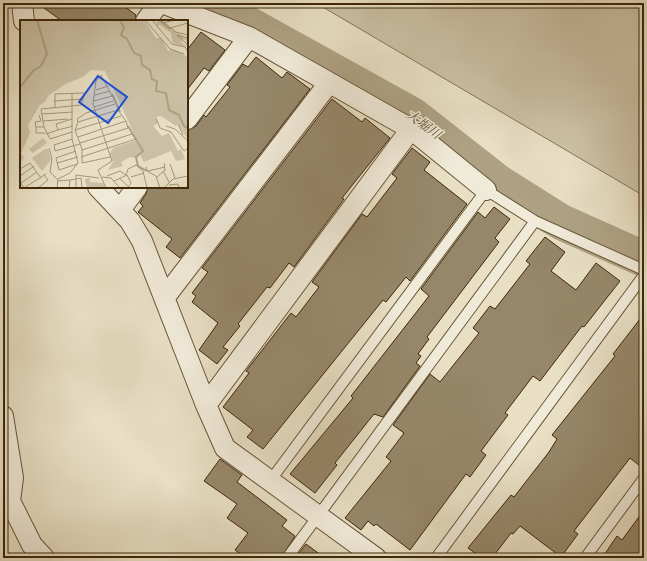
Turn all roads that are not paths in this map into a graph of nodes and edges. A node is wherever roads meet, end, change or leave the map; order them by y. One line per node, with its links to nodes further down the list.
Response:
1 (22, 3): 3 (street)
2 (161, 3): 4 (street); 5 (street)
3 (24, 20)
4 (147, 20)
5 (249, 37): 6 (street); 7 (street)
6 (330, 83): 8 (street); 16 (street)
7 (188, 119)
8 (411, 129): 11 (street); 17 (street)
9 (99, 188): 12 (street)
10 (136, 188): 12 (street)
11 (486, 190): 13 (lane); 20 (lane)
12 (120, 210): 16 (street)
13 (535, 221): 14 (lane); 22 (lane)
14 (644, 270)
15 (644, 275): 26 (lane)
16 (165, 297): 17 (street)
17 (206, 405): 20 (street)
18 (3, 416): 21 (street)
19 (644, 478): 27 (lane)
20 (270, 481): 22 (street)
21 (7, 503): 23 (street)
22 (319, 515): 24 (lane); 25 (street)
23 (44, 558)
24 (287, 558)
25 (376, 558)
26 (436, 558)
27 (585, 558)

